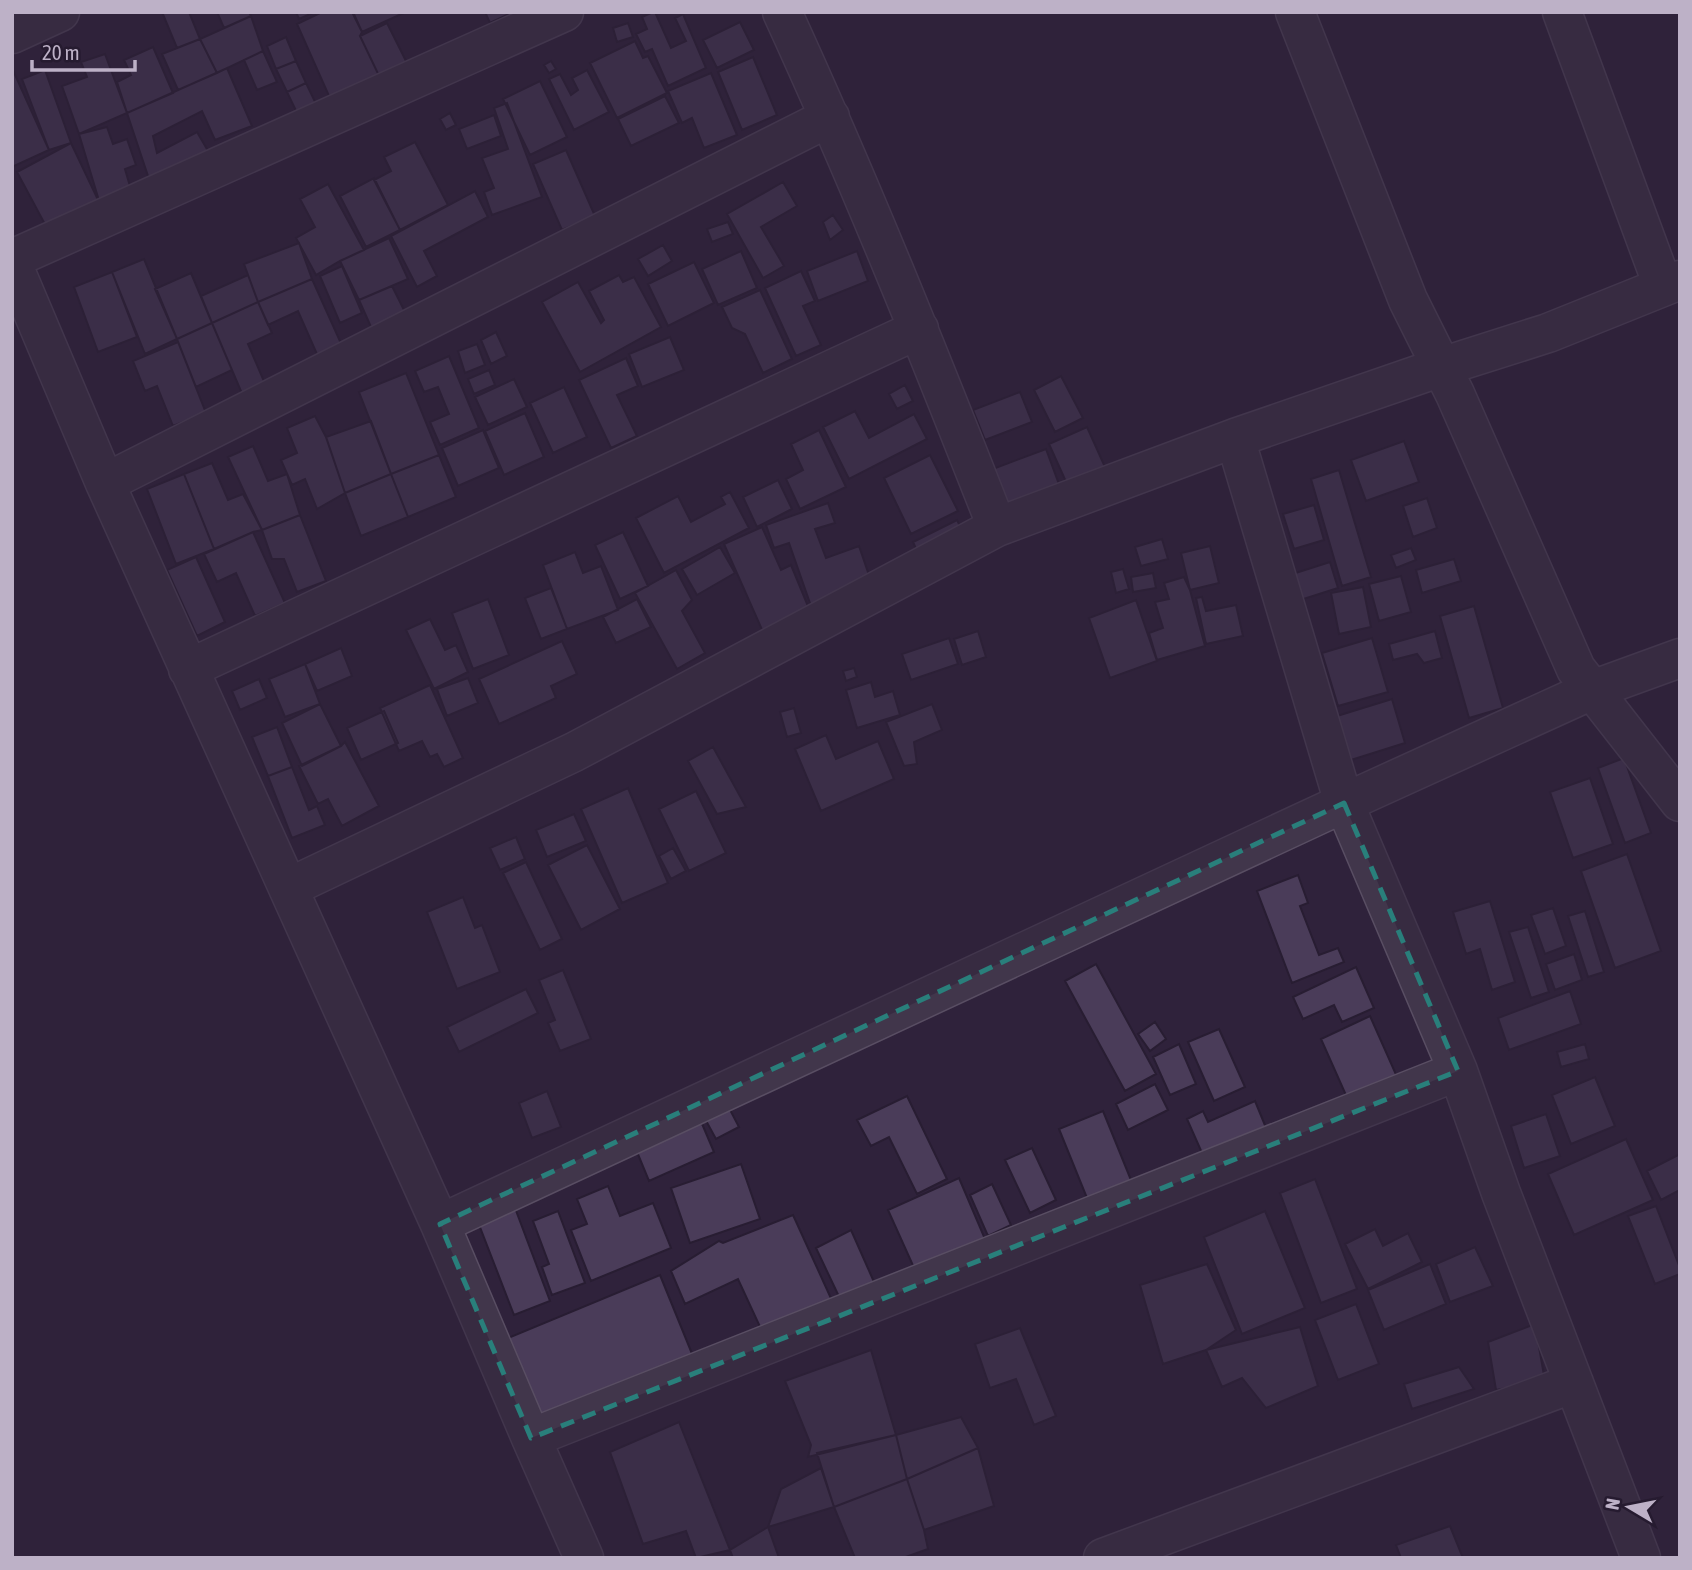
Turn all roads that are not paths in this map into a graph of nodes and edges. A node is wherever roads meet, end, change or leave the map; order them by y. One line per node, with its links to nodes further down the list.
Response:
1 (60, 12): 6 (street)
2 (564, 12): 8 (street)
3 (782, 12): 7 (street)
4 (1295, 12): 11 (street)
5 (1562, 12): 9 (street)
6 (12, 34)
7 (830, 117): 10 (street); 13 (street)
8 (12, 261): 13 (street)
9 (1671, 283): 11 (street)
10 (919, 329): 14 (street); 16 (street)
11 (1441, 366): 12 (street); 17 (street)
12 (1235, 438): 14 (street); 19 (street)
13 (105, 483): 16 (street)
14 (997, 527): 20 (street)
15 (1680, 658): 17 (street)
16 (188, 669): 20 (street)
17 (1592, 690): 18 (street); 19 (street)
18 (1680, 802)
19 (1344, 803): 21 (street); 22 (street)
20 (288, 888): 22 (street)
21 (1458, 1071): 23 (street); 24 (street)
22 (440, 1224): 24 (street)
23 (1574, 1383): 26 (street); 27 (street)
24 (531, 1438): 25 (street)
25 (584, 1558)
26 (1103, 1558)
27 (1641, 1558)

